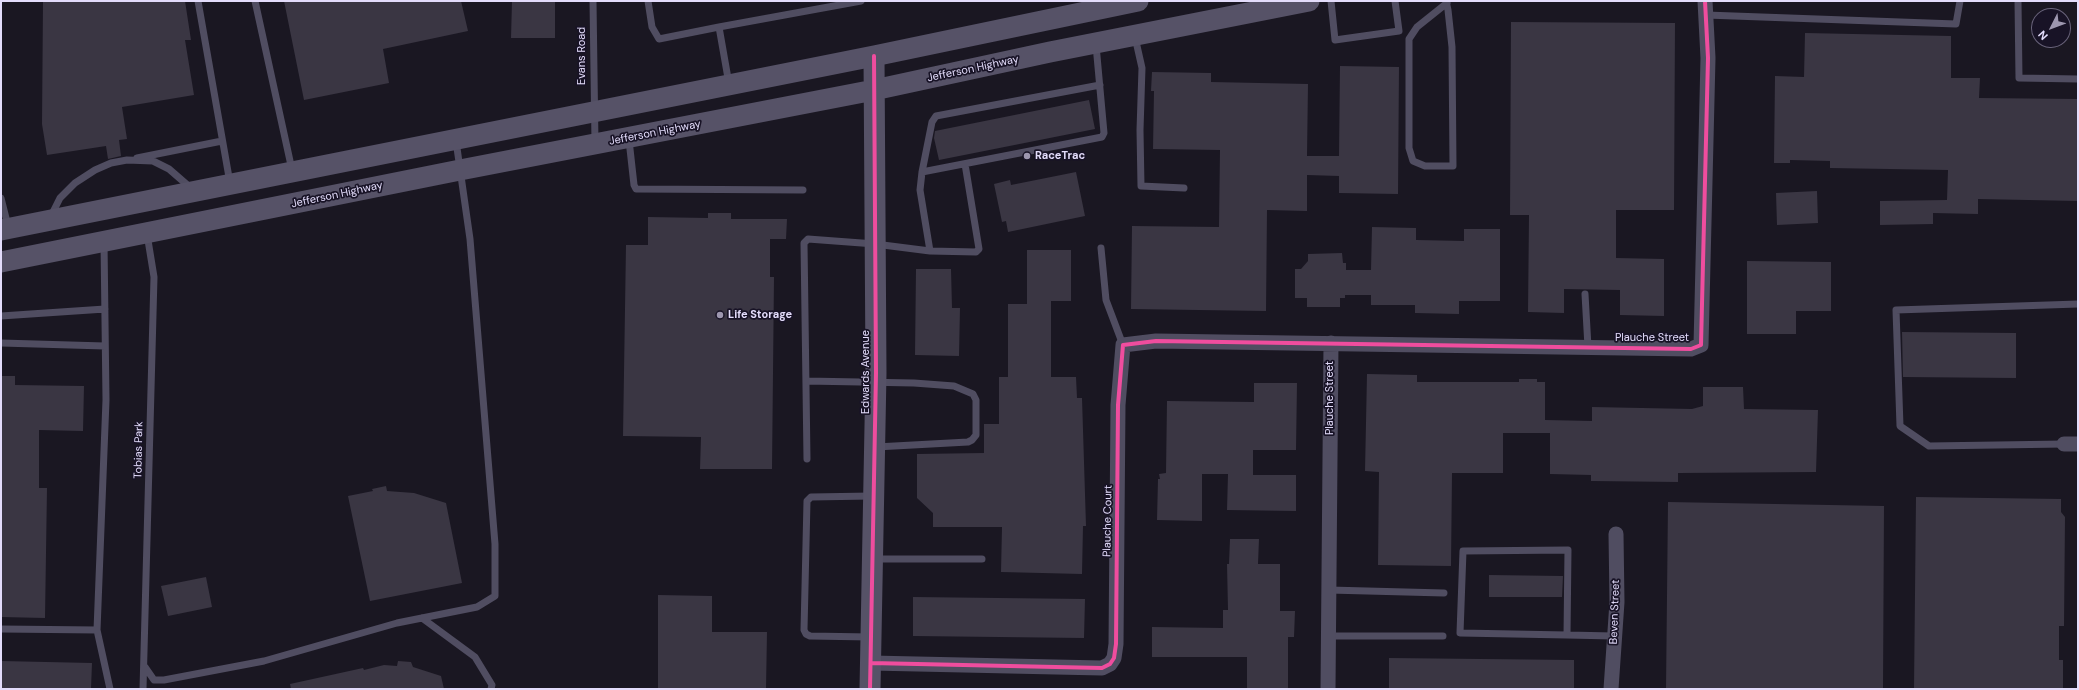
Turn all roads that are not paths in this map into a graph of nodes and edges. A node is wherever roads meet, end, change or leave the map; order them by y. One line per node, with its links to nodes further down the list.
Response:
1 (198, 1): 25 (lane)
2 (255, 1): 30 (lane)
3 (593, 1): 22 (lane, Evans Road)
4 (648, 1): 14 (lane)
5 (861, 1): 14 (lane)
6 (1138, 1): 17 (main road)
7 (1309, 1): 15 (main road, Jefferson Highway)
8 (1331, 1): 9 (lane)
9 (1395, 1)
10 (1960, 1): 13 (lane)
11 (2018, 1): 18 (lane)
12 (1446, 2): 12 (lane)
13 (1706, 8): 53 (street, Plauche Street)
14 (719, 27): 19 (lane)
15 (1135, 35): 16 (main road, Jefferson Highway); 33 (lane)
16 (1096, 43): 20 (lane); 21 (main road, Jefferson Highway)
17 (874, 56): 19 (main road); 21 (main road, Edwards Avenue)
18 (2078, 79)
19 (730, 84): 22 (main road)
20 (1100, 85): 28 (lane); 31 (lane)
21 (874, 90): 23 (main road, Jefferson Highway); 41 (main road, Edwards Avenue)
22 (594, 110): 24 (main road); 26 (lane, Evans Road)
23 (629, 138): 26 (main road, Jefferson Highway); 34 (lane)
24 (456, 139): 29 (lane); 30 (main road)
25 (222, 141): 27 (lane); 32 (lane)
26 (595, 145): 29 (main road, Jefferson Highway)
27 (128, 160): 35 (lane); 37 (lane)
28 (965, 164): 31 (lane); 43 (lane)
29 (460, 170): 39 (main road, Jefferson Highway); 65 (lane)
30 (292, 172): 32 (main road)
31 (922, 172): 43 (lane)
32 (230, 185): 35 (main road)
33 (1184, 188)
34 (802, 190)
35 (195, 192): 37 (main road)
36 (1, 198): 38 (lane)
37 (49, 220): 38 (main road)
38 (5, 229)
39 (147, 234): 40 (main road, Jefferson Highway); 74 (lane, Tobias Park)
40 (104, 242): 44 (main road, Jefferson Highway); 47 (lane)
41 (875, 244): 43 (lane); 54 (lane); 55 (main road, Edwards Avenue)
42 (1101, 248): 51 (lane)
43 (930, 251)
44 (1, 262)
45 (1586, 294): 53 (lane)
46 (2078, 304): 56 (lane)
47 (105, 309): 48 (lane); 52 (lane)
48 (1, 316)
49 (1, 343): 52 (lane)
50 (1331, 343): 51 (street); 53 (street, Plauche Street); 63 (street, Plauche Street)
51 (1123, 345): 73 (street, Plauche Court)
52 (105, 346): 67 (lane)
53 (1588, 347)
54 (806, 381): 55 (lane); 58 (lane)
55 (876, 382): 57 (main road, Edwards Avenue); 57 (lane)
56 (2071, 444)
57 (875, 448): 59 (main road, Edwards Avenue)
58 (807, 459)
59 (874, 496): 61 (main road, Edwards Avenue); 72 (lane)
60 (1616, 534): 71 (street, Beven Street)
61 (873, 559): 62 (lane); 72 (main road, Edwards Avenue)
62 (982, 559)
63 (1329, 590): 64 (lane); 69 (street, Plauche Street)
64 (1444, 593)
65 (422, 618): 74 (lane); 77 (lane)
66 (1, 629): 67 (lane)
67 (97, 630): 75 (lane)
68 (1567, 635): 68 (lane); 71 (lane)
69 (1329, 636): 70 (lane); 79 (street, Plauche Street)
70 (1443, 636)
71 (1614, 636): 80 (street, Beven Street)
72 (872, 637): 73 (main road, Edwards Avenue)
73 (871, 663): 78 (main road, Edwards Avenue)
74 (145, 667): 76 (lane, Tobias Park)
75 (110, 689)
76 (143, 689)
77 (491, 689)
78 (870, 689)
79 (1328, 689)
80 (1610, 689)

